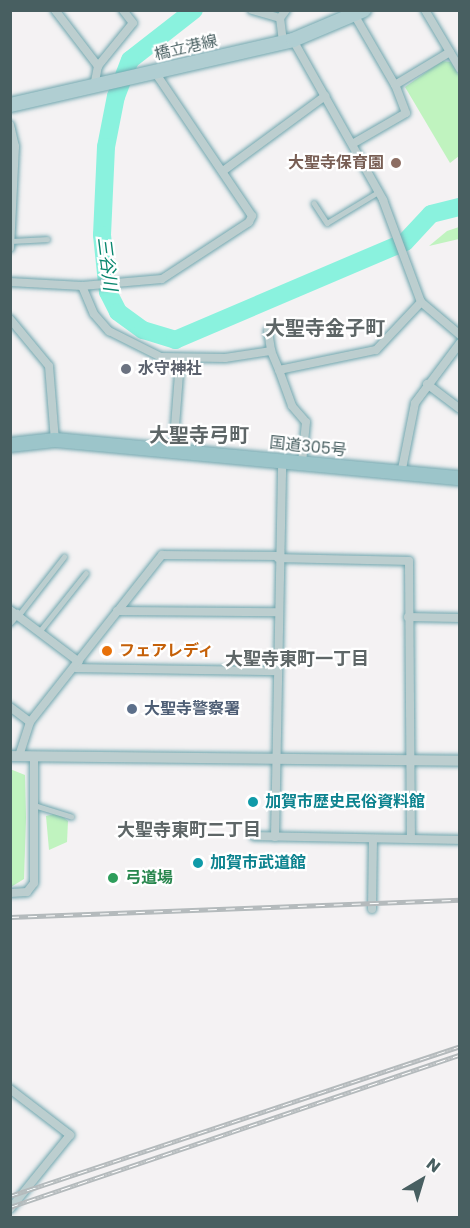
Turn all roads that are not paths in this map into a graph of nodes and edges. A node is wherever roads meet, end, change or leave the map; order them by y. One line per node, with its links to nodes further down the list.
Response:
1 (55, 10): 9 (street)
2 (123, 10): 9 (street)
3 (252, 10): 6 (street)
4 (425, 10): 8 (street)
5 (360, 13): 7 (main road, 橋立港線); 13 (street)
6 (283, 14): 7 (street)
7 (288, 41): 11 (main road, 橋立港線); 14 (street)
8 (450, 52): 10 (street); 13 (street)
9 (98, 66): 12 (street)
10 (459, 69)
11 (155, 72): 12 (main road, 橋立港線); 18 (street)
12 (99, 81): 15 (main road, 橋立港線)
13 (395, 85): 17 (street)
14 (325, 96): 17 (street); 18 (street)
15 (10, 105)
16 (10, 125): 22 (street)
17 (354, 143): 19 (street)
18 (223, 171): 24 (street)
19 (378, 192): 20 (lane); 25 (street)
20 (315, 203)
21 (47, 239): 22 (lane)
22 (12, 245)
23 (10, 282): 24 (street)
24 (84, 286): 31 (street)
25 (421, 302): 28 (street); 32 (street)
26 (10, 319): 35 (street)
27 (268, 331): 30 (street)
28 (459, 335)
29 (459, 343): 33 (street)
30 (271, 351): 31 (street); 32 (street)
31 (180, 361): 37 (street)
32 (279, 370): 39 (street)
33 (427, 384): 34 (street); 40 (street)
34 (459, 409)
35 (54, 440): 36 (highway, 国道305号); 37 (highway, 国道305号)
36 (12, 443)
37 (173, 452): 38 (highway, 国道305号)
38 (282, 461): 39 (highway, 国道305号); 43 (street)
39 (302, 463): 40 (highway, 国道305号)
40 (401, 474): 41 (highway, 国道305号)
41 (459, 478)
42 (64, 557): 47 (lane)
43 (278, 557): 45 (street); 46 (street); 48 (street)
44 (86, 573): 51 (lane)
45 (117, 611): 46 (street); 52 (street)
46 (279, 612): 53 (street)
47 (15, 613): 50 (street); 51 (street)
48 (408, 617): 49 (street); 59 (street)
49 (459, 618)
50 (10, 622)
51 (39, 632): 52 (street)
52 (77, 665): 53 (street); 55 (street)
53 (276, 671): 58 (street)
54 (10, 707): 55 (street)
55 (30, 722): 56 (street)
56 (15, 756): 57 (street)
57 (34, 756): 58 (street); 61 (street)
58 (276, 760): 59 (street); 64 (street)
59 (410, 761): 60 (street); 66 (street)
60 (459, 761)
61 (34, 805): 62 (lane); 68 (street)
62 (71, 816)
63 (254, 836): 64 (street)
64 (274, 837): 65 (street)
65 (373, 839): 66 (street); 69 (street)
66 (411, 839): 67 (street)
67 (459, 840)
68 (10, 893)
69 (372, 909)
70 (10, 1089): 71 (street)
71 (10, 1209)

